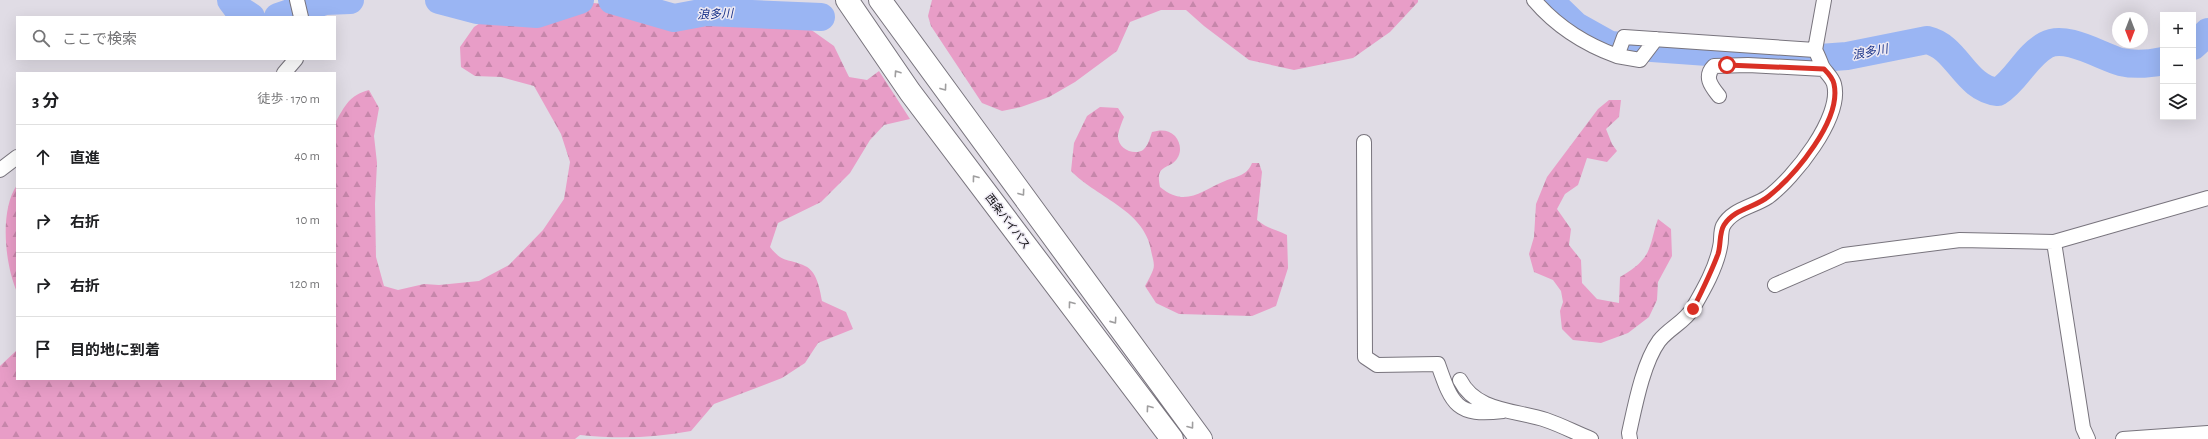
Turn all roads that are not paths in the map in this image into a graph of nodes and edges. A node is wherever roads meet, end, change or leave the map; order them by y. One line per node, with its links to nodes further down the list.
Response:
1 (297, 0): 6 (street)
2 (847, 0): 22 (highway, 西条バイパス, one-way to 2)
3 (880, 0): 23 (highway, one-way to 23)
4 (1534, 0): 8 (street)
5 (1824, 0): 10 (street)
6 (301, 16)
7 (1652, 46): 8 (street); 8 (street); 10 (street)
8 (1619, 49)
9 (295, 60): 11 (street)
10 (1820, 60): 12 (street); 25 (street)
11 (285, 72)
12 (1719, 96)
13 (1364, 142): 20 (street)
14 (16, 158): 15 (street)
15 (0, 170)
16 (2208, 198): 17 (street)
17 (2054, 242): 18 (street); 26 (street)
18 (1775, 285)
19 (1460, 380): 20 (street)
20 (1503, 411): 24 (street)
21 (2208, 433): 27 (street)
22 (1172, 439)
23 (1201, 439)
24 (1591, 439)
25 (1630, 439)
26 (2088, 439)
27 (2124, 439)

